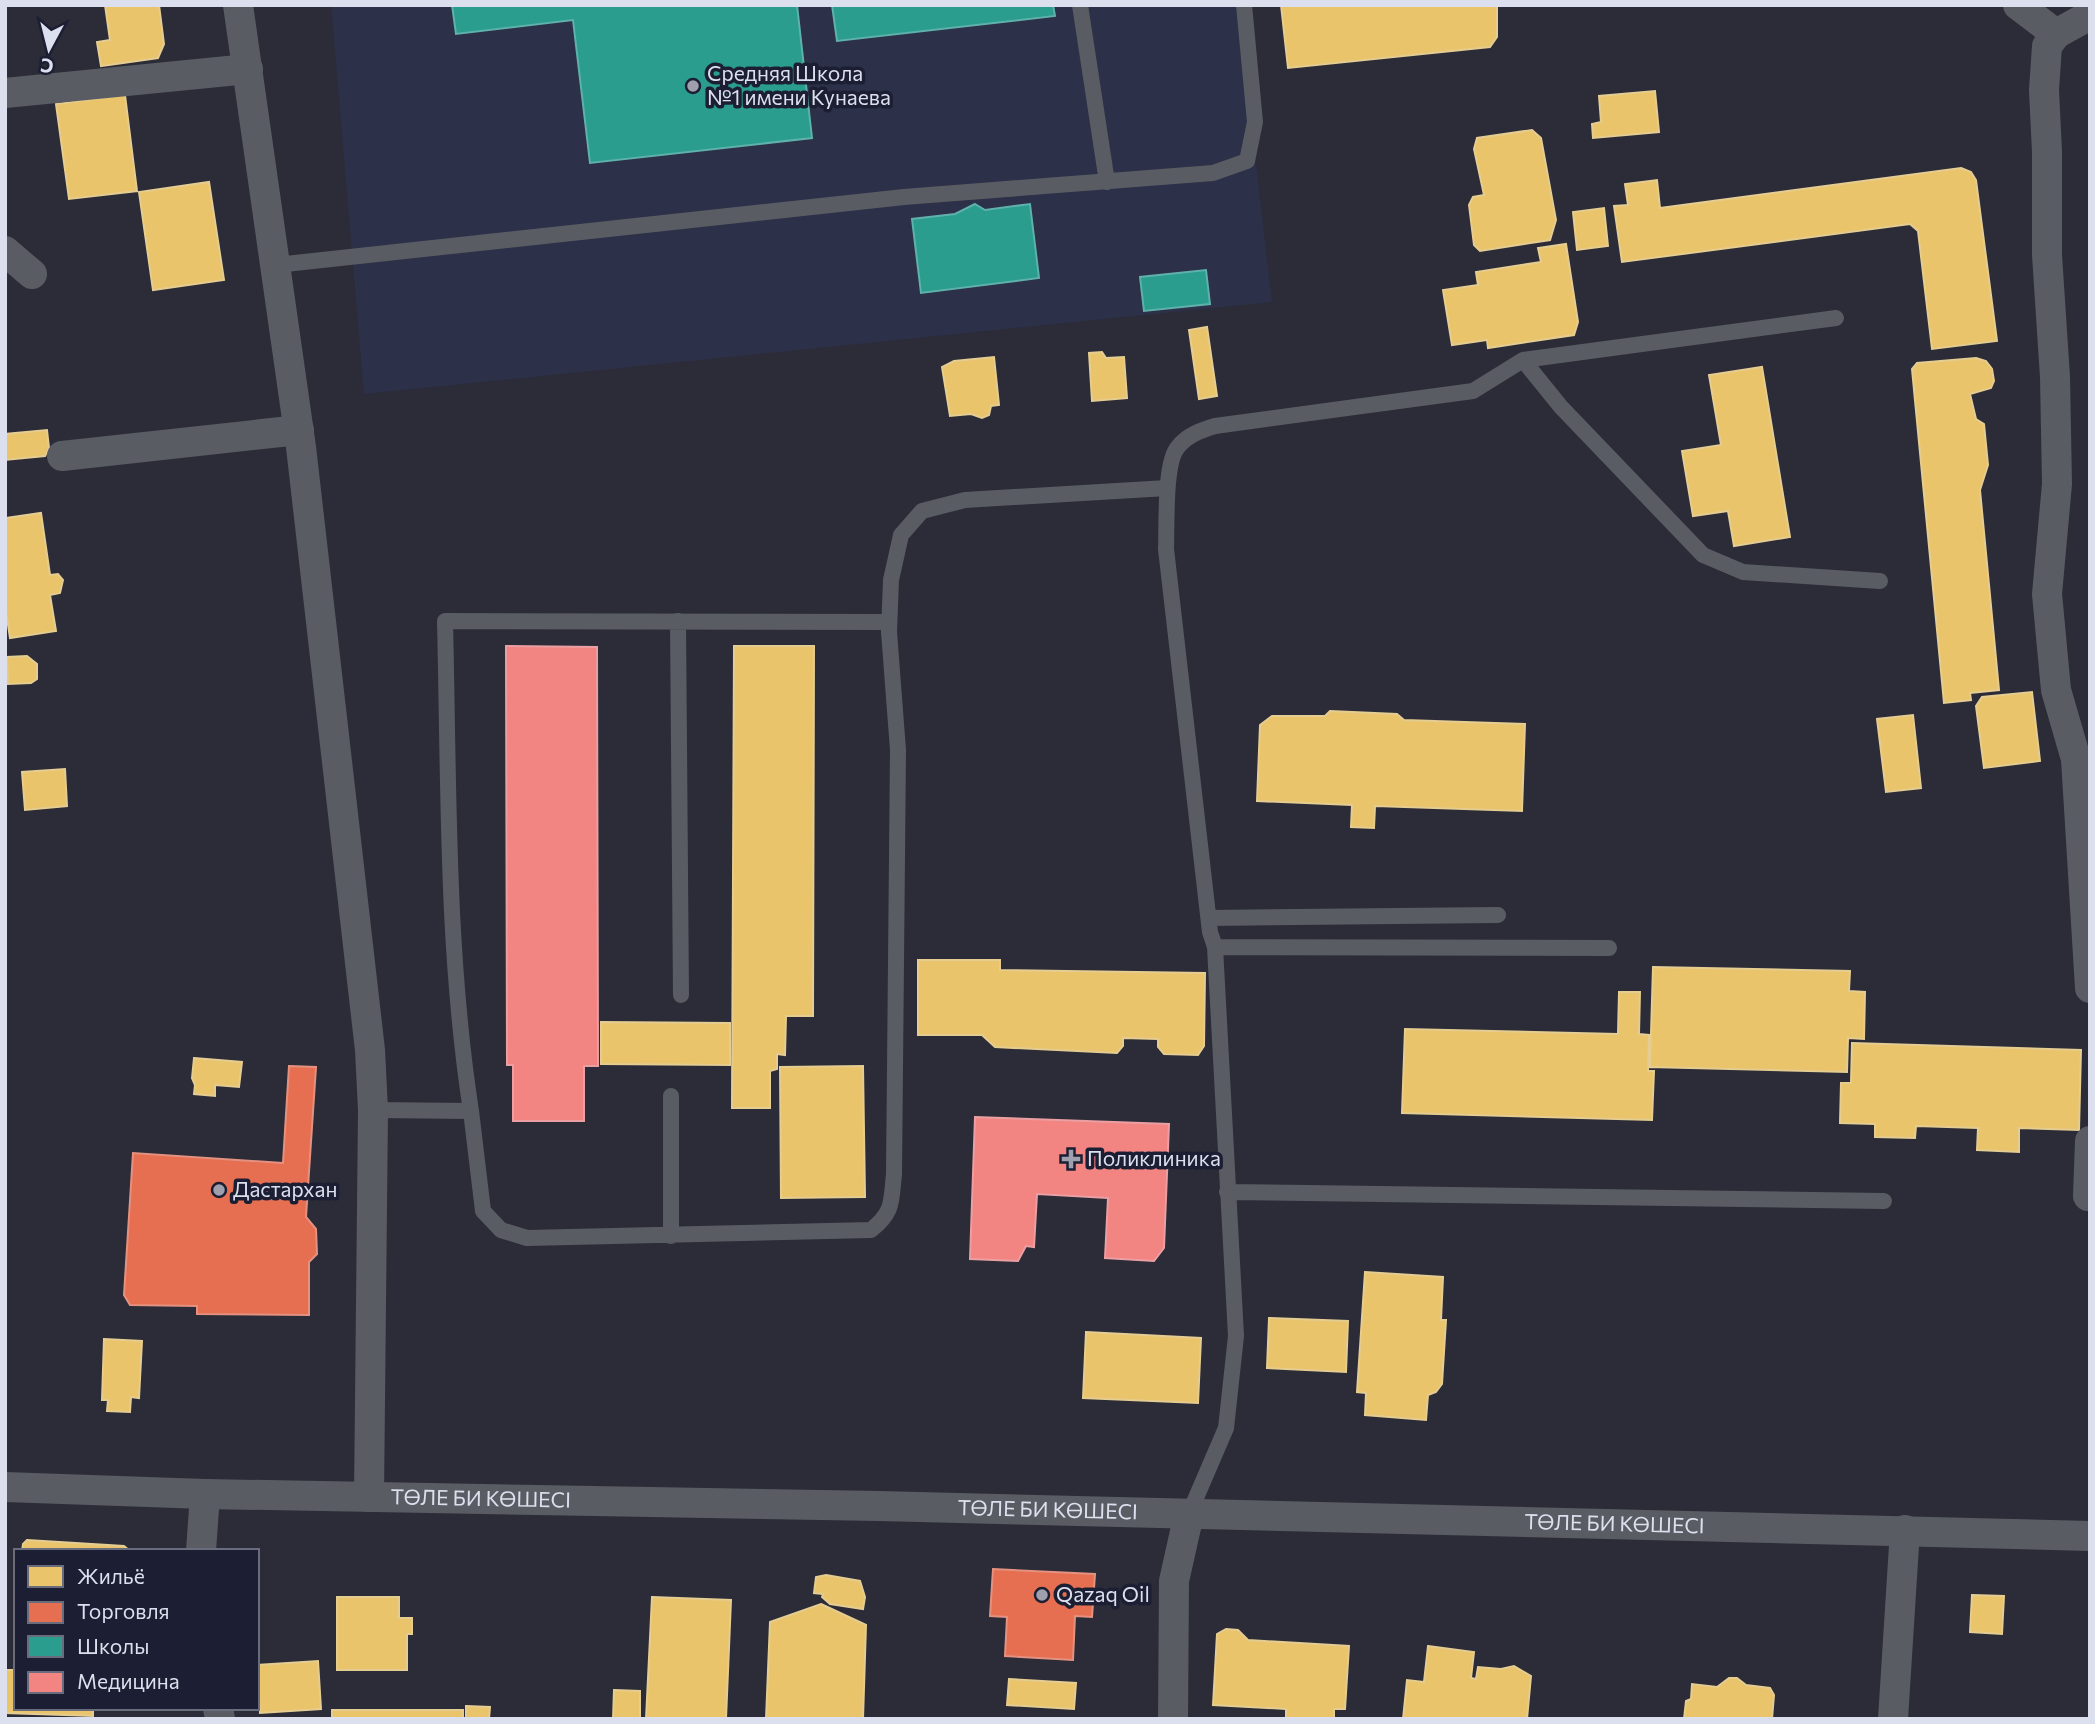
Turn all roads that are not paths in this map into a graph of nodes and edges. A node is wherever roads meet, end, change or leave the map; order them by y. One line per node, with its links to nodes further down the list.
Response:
1 (239, 5): 7 (street)
2 (1080, 5): 9 (lane)
3 (1244, 5): 9 (lane)
4 (2018, 5): 6 (street)
5 (2090, 15): 6 (street)
6 (2056, 34): 25 (street)
7 (247, 69): 8 (street); 11 (street)
8 (5, 93)
9 (1107, 181): 11 (lane)
10 (5, 251): 12 (street)
11 (276, 265): 15 (street)
12 (32, 274)
13 (1836, 318): 14 (lane)
14 (1523, 360): 17 (lane); 18 (lane)
15 (299, 430): 16 (street); 28 (street)
16 (62, 456)
17 (1167, 488): 20 (lane); 22 (lane)
18 (1880, 581)
19 (678, 621): 20 (lane); 26 (lane); 29 (lane)
20 (889, 622): 34 (lane)
21 (1498, 915): 22 (lane)
22 (1209, 918): 23 (lane)
23 (1215, 947): 24 (lane); 31 (lane)
24 (1609, 948)
25 (2090, 988)
26 (681, 995)
27 (671, 1096): 34 (lane)
28 (373, 1110): 29 (lane); 37 (street)
29 (471, 1111): 34 (lane)
30 (2090, 1142): 32 (street)
31 (1227, 1192): 33 (lane); 38 (lane)
32 (2088, 1196)
33 (1884, 1201)
34 (671, 1236)
35 (5, 1487): 36 (street, ТӨЛЕ БИ КӨШЕСІ)
36 (205, 1494): 37 (street, ТӨЛЕ БИ КӨШЕСІ); 41 (street)
37 (369, 1497): 38 (street, ТӨЛЕ БИ КӨШЕСІ)
38 (1189, 1514): 39 (street, ТӨЛЕ БИ КӨШЕСІ); 42 (street)
39 (1905, 1530): 40 (street, ТӨЛЕ БИ КӨШЕСІ); 43 (street)
40 (2090, 1536)
41 (201, 1549)
42 (1173, 1719)
43 (1893, 1719)

